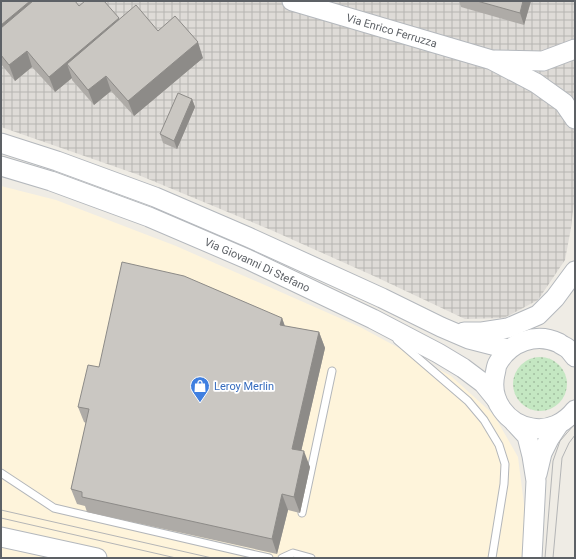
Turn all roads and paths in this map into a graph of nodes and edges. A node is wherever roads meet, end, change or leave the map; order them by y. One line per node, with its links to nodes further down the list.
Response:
1 (292, 1): 3 (street, Via Enrico Ferruzza)
2 (575, 49): 3 (street, Via Enrico Ferruzza)
3 (492, 60): 4 (street, Via Enrico Ferruzza)
4 (575, 119)
5 (1, 143): 9 (street, Via Giovanni Di Stefano)
6 (1, 166): 8 (street, Via Giovanni Di Stefano)
7 (575, 272): 9 (street); 10 (street)
8 (373, 319): 13 (street, Via Giovanni Di Stefano); 25 (lane)
9 (452, 332): 10 (street, Via Giovanni Di Stefano)
10 (516, 345): 11 (street, Via Giovanni Di Stefano); 13 (street)
11 (575, 357)
12 (332, 371): 19 (lane)
13 (496, 399): 15 (street, Via Giovanni Di Stefano)
14 (575, 410): 16 (street)
15 (514, 422): 16 (street); 18 (street, Via Giovanni Di Stefano)
16 (560, 424): 18 (street)
17 (1, 473): 22 (lane)
18 (536, 481): 26 (street)
19 (302, 513)
20 (1, 537): 21 (street)
21 (97, 558)
22 (269, 558)
23 (282, 558): 24 (lane)
24 (311, 558)
25 (492, 558)
26 (532, 558)

